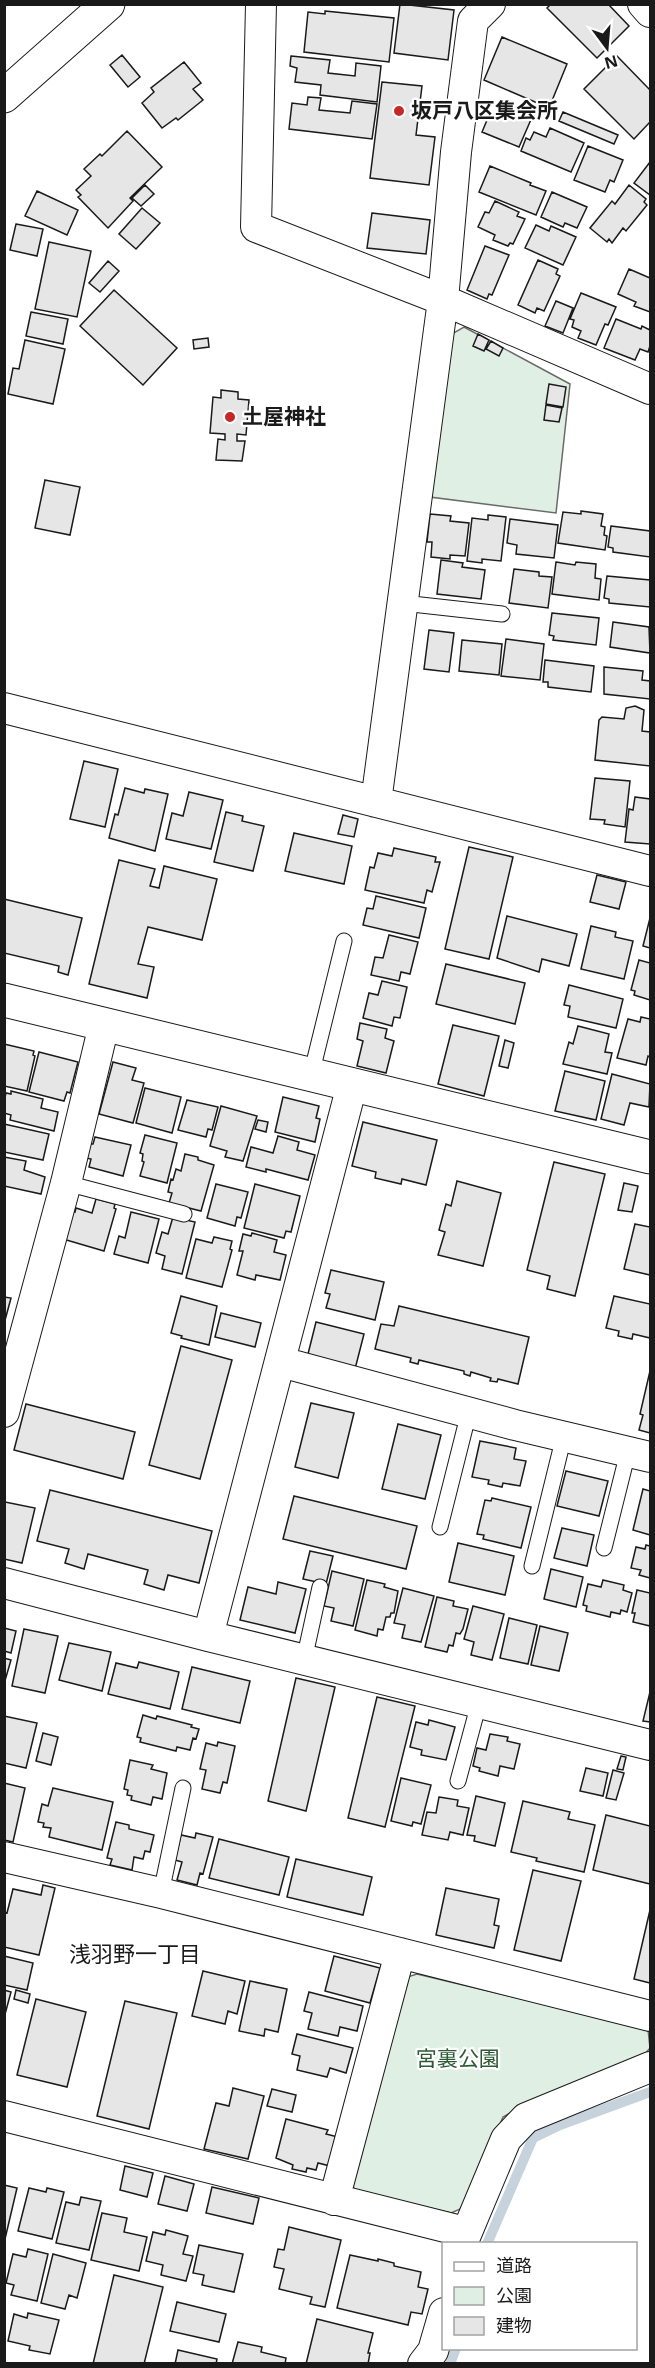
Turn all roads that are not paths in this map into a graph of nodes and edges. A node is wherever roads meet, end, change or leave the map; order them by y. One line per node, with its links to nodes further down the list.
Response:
1 (108, 4): 6 (street)
2 (261, 4): 7 (street)
3 (490, 4): 7 (street)
4 (643, 4): 5 (street)
5 (651, 12)
6 (4, 96)
7 (443, 300): 8 (street); 9 (street)
8 (651, 389)
9 (403, 603): 10 (lane); 12 (street)
10 (502, 614)
11 (4, 708): 12 (street)
12 (376, 802): 13 (street)
13 (651, 871)
14 (344, 941): 17 (lane)
15 (4, 1000): 16 (street)
16 (104, 1025): 17 (street); 20 (street)
17 (311, 1075): 18 (street)
18 (352, 1085): 19 (street); 23 (street)
19 (651, 1157)
20 (66, 1183): 21 (lane); 22 (street)
21 (184, 1214)
22 (12, 1356): 24 (street)
23 (281, 1362): 25 (street); 33 (street)
24 (4, 1412)
25 (469, 1412): 26 (street); 28 (lane)
26 (564, 1436): 27 (street); 30 (lane)
27 (639, 1455): 29 (lane)
28 (440, 1527)
29 (604, 1548)
30 (532, 1566)
31 (4, 1583): 33 (street)
32 (320, 1587): 34 (lane)
33 (208, 1636): 34 (street)
34 (304, 1660): 35 (street)
35 (479, 1703): 36 (street); 37 (lane)
36 (651, 1745)
37 (458, 1781)
38 (183, 1788): 40 (lane)
39 (4, 1857): 40 (street)
40 (161, 1893): 41 (street)
41 (400, 1953): 42 (street); 45 (street)
42 (651, 2016)
43 (651, 2067): 46 (street)
44 (4, 2116): 45 (street)
45 (334, 2200): 46 (street)
46 (464, 2238)
47 (442, 2320): 48 (street)
48 (423, 2364)

